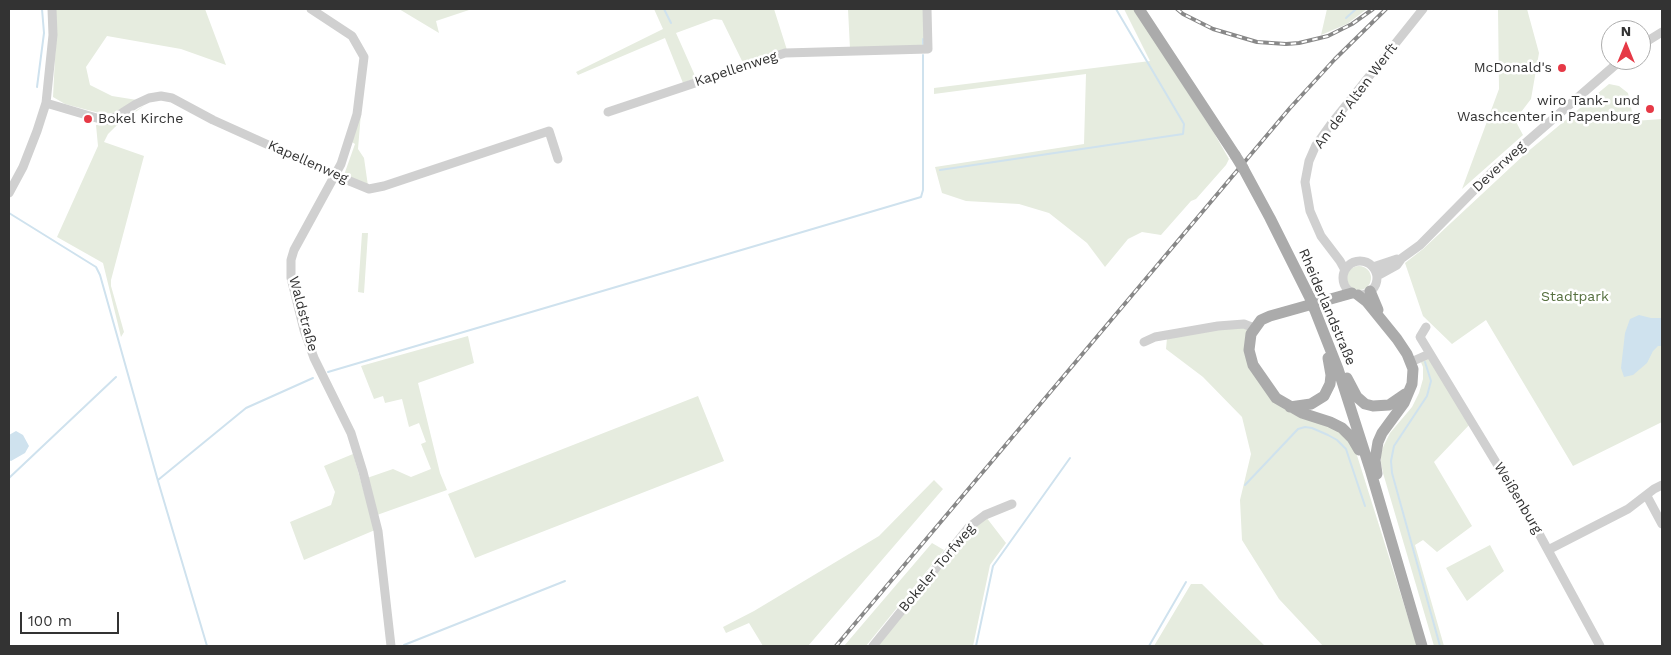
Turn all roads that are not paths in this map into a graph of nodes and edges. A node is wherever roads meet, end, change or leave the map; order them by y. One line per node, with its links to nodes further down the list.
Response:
1 (52, 9): 9 (street)
2 (311, 9): 12 (street, Waldstraße)
3 (927, 9): 10 (street, Kapellenweg)
4 (1139, 9): 25 (main road, Rheiderlandstraße, bridge)
5 (1423, 9): 14 (street, An der Alten Werft)
6 (1662, 32): 7 (street)
7 (1651, 39)
8 (1610, 70): 15 (street, Deverweg)
9 (46, 103): 12 (street, Kapellenweg); 13 (street)
10 (608, 112)
11 (558, 159): 12 (street, Kapellenweg)
12 (335, 175): 39 (street, Waldstraße)
13 (9, 192)
14 (1313, 220): 16 (street, An der Alten Werft); 18 (street, An der Alten Werft)
15 (1402, 258): 17 (street, Deverweg); 19 (street, Deverweg)
16 (1353, 263): 17 (street); 18 (street)
17 (1373, 267): 19 (street)
18 (1345, 270): 20 (street)
19 (1376, 276): 21 (street)
20 (1352, 291): 21 (street); 22 (main road); 24 (main road)
21 (1370, 291): 22 (main road)
22 (1381, 319): 28 (main road)
23 (1426, 327): 27 (street, Weißenburg)
24 (1254, 328): 26 (street); 31 (main road)
25 (1326, 339): 29 (main road, Rheiderlandstraße); 31 (main road)
26 (1144, 342)
27 (1429, 354): 28 (street); 38 (street, Weißenburg)
28 (1411, 362): 30 (main road)
29 (1338, 369): 30 (main road); 32 (main road, Rheiderlandstraße)
30 (1409, 391): 34 (main road)
31 (1289, 407): 32 (main road)
32 (1370, 470): 34 (main road, Rheiderlandstraße)
33 (1662, 485): 35 (street)
34 (1376, 490): 41 (main road, Rheiderlandstraße)
35 (1647, 496): 37 (street); 38 (street)
36 (1012, 504): 40 (street, Bokeler Torfweg)
37 (1662, 524)
38 (1548, 550): 42 (street, Weißenburg)
39 (391, 646)
40 (873, 646)
41 (1422, 646)
42 (1600, 646)

